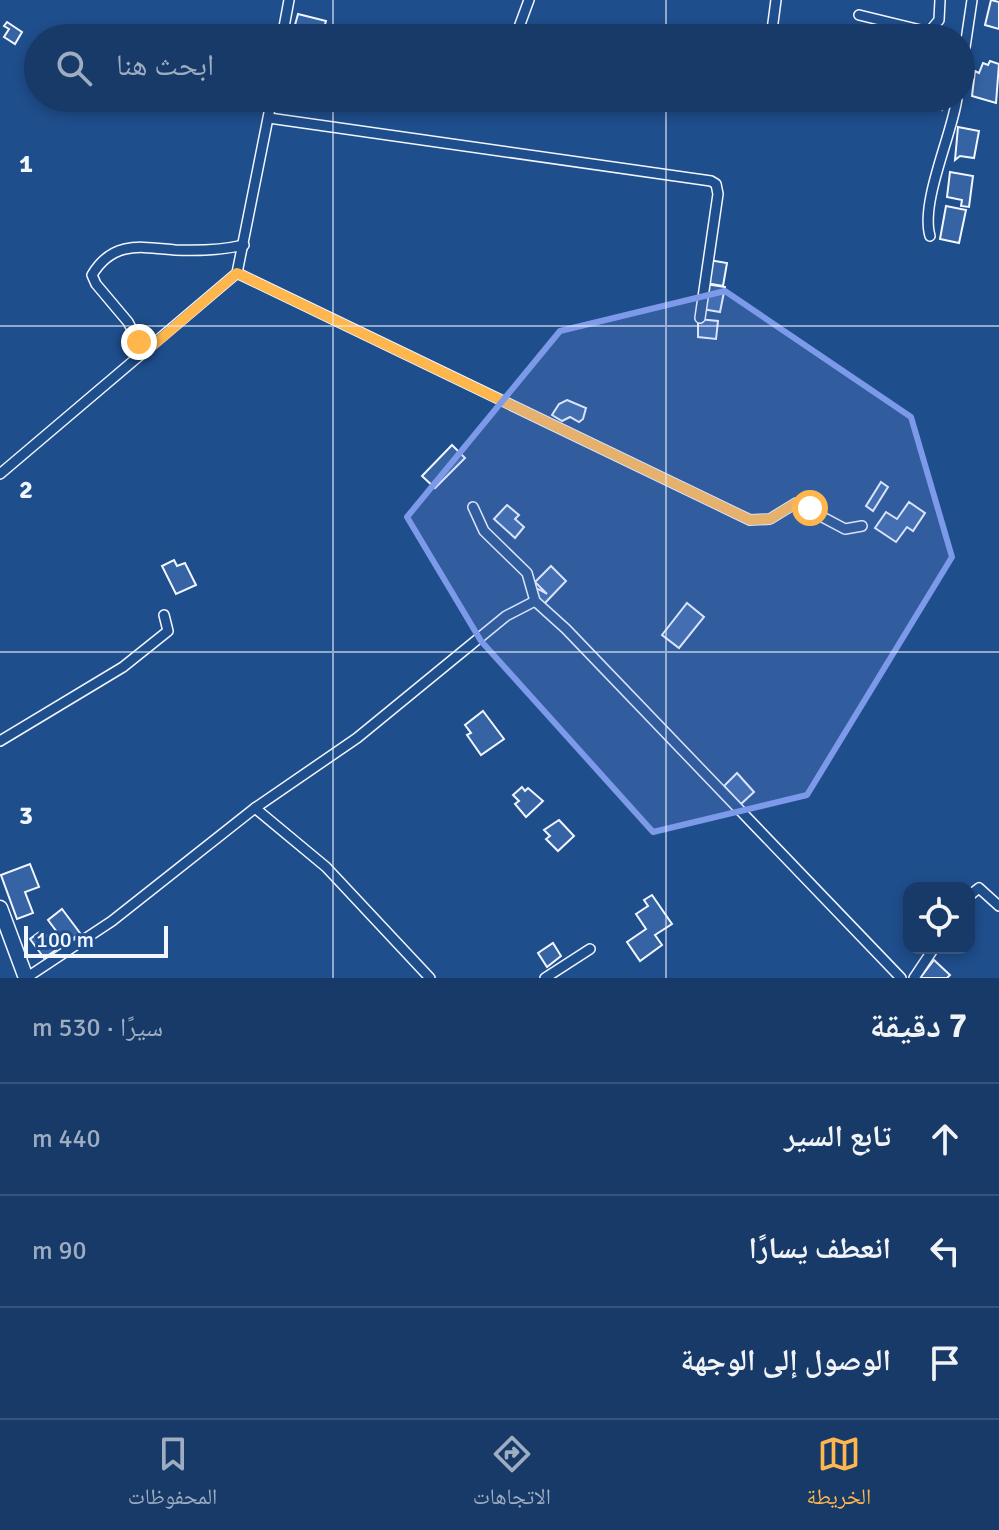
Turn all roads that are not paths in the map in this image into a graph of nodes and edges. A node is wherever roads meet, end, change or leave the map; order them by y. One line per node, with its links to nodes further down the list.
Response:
1 (289, 0): 7 (street)
2 (529, 0): 8 (street)
3 (776, 0): 9 (street)
4 (940, 0): 11 (street)
5 (972, 0): 12 (street)
6 (859, 15): 10 (street)
7 (285, 24)
8 (520, 24)
9 (773, 24)
10 (896, 24)
11 (936, 24)
12 (968, 24)
13 (270, 112): 15 (street)
14 (953, 112): 16 (street)
15 (269, 118): 17 (street); 19 (street)
16 (930, 236)
17 (244, 245): 18 (street); 20 (street)
18 (237, 273): 20 (street); 23 (street)
19 (700, 318)
20 (144, 353): 21 (street)
21 (0, 474)
22 (473, 507): 24 (street)
23 (862, 526)
24 (535, 601): 27 (street); 36 (street)
25 (164, 615): 26 (street)
26 (0, 741)
27 (255, 808): 33 (street); 34 (street)
28 (975, 891): 29 (street)
29 (999, 906)
30 (1, 914): 33 (main road)
31 (590, 949): 35 (street)
32 (930, 954): 37 (street)
33 (26, 978)
34 (430, 978)
35 (545, 978)
36 (901, 978)
37 (914, 978)

